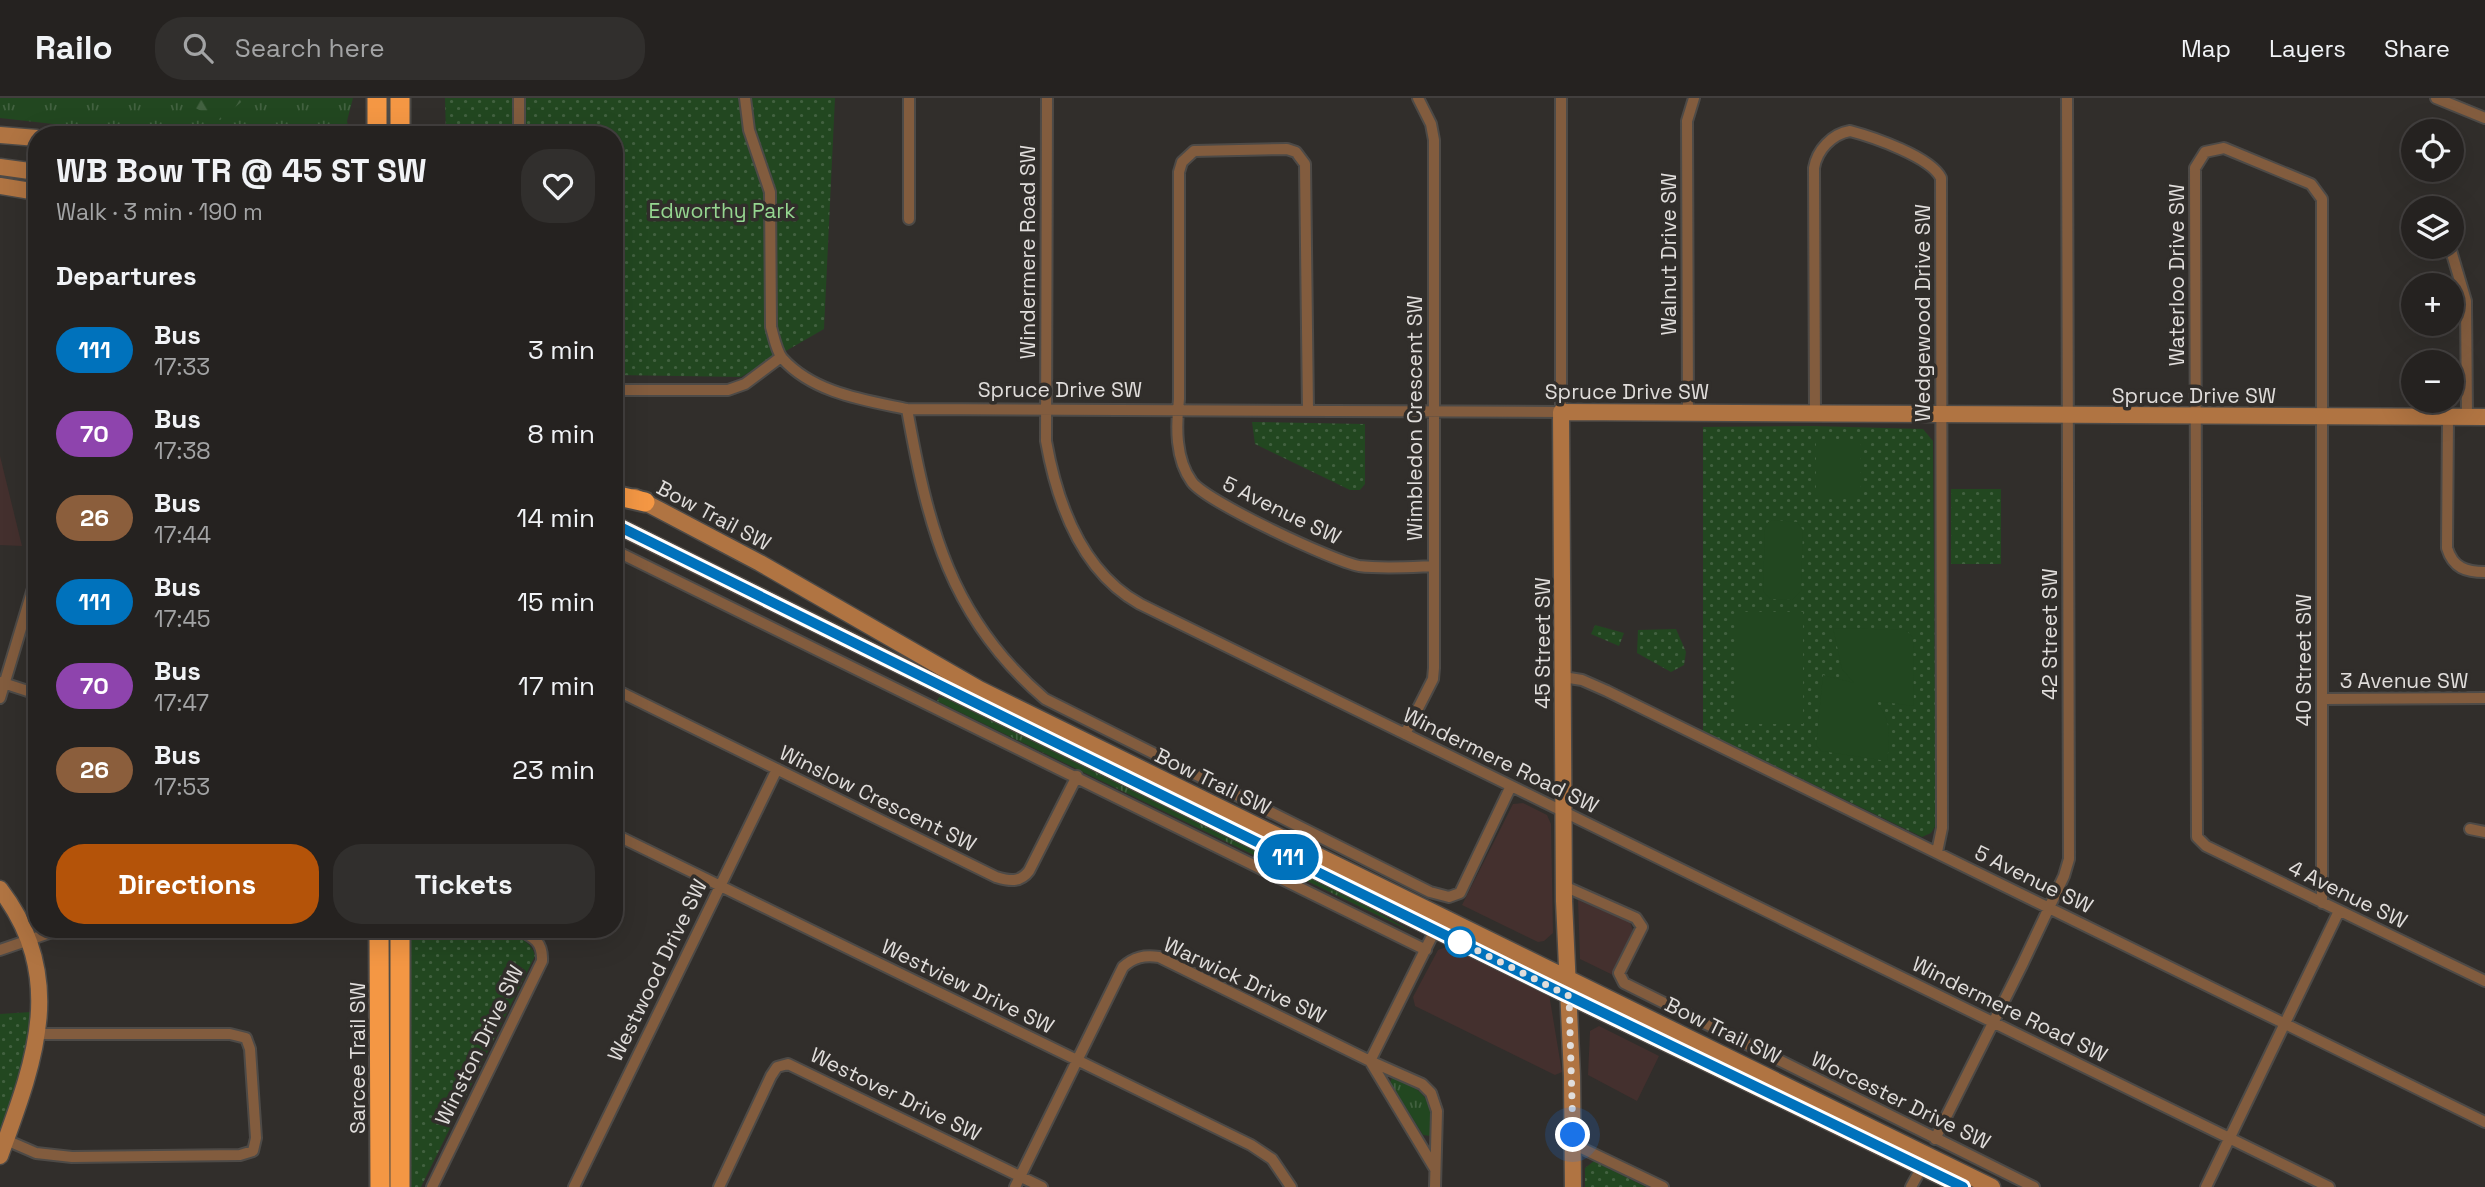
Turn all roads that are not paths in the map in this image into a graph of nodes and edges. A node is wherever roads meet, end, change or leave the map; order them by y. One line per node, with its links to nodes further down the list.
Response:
1 (377, 98): 13 (highway)
2 (400, 98): 14 (highway)
3 (519, 98): 15 (street)
4 (745, 98): 24 (street)
5 (909, 98): 22 (street)
6 (1047, 98): 27 (street, Windermere Road SW)
7 (1418, 98): 30 (street, Wimbledon Crescent SW)
8 (1561, 98): 31 (street, 45 Street SW)
9 (1694, 98): 32 (street, Walnut Drive SW)
10 (2067, 98): 35 (street, 42 Street SW)
11 (2436, 98): 12 (street)
12 (2485, 118)
13 (377, 126)
14 (400, 126)
15 (519, 126)
16 (0, 135): 17 (main road)
17 (28, 137)
18 (0, 167): 19 (main road)
19 (28, 171)
20 (0, 186): 21 (main road)
21 (28, 191)
22 (909, 219)
23 (2454, 259): 39 (street)
24 (781, 357): 25 (street); 26 (street, Spruce Drive SW)
25 (623, 390)
26 (907, 409): 27 (street, Spruce Drive SW); 61 (street)
27 (1046, 409): 28 (street, Spruce Drive SW); 58 (street, Windermere Road SW)
28 (1178, 410): 29 (street, Spruce Drive SW); 29 (street, 5 Avenue SW); 46 (street, 5 Avenue SW)
29 (1308, 411): 30 (street, Spruce Drive SW)
30 (1433, 411): 31 (street, Spruce Drive SW); 46 (street, Wimbledon Crescent SW)
31 (1562, 412): 32 (main road, Spruce Drive SW); 51 (main road, 45 Street SW)
32 (1688, 412): 33 (main road, Spruce Drive SW)
33 (1815, 413): 34 (main road, Spruce Drive SW); 34 (street, Wedgewood Drive SW)
34 (1942, 414): 35 (main road, Spruce Drive SW); 67 (street, Wedgewood Drive SW)
35 (2068, 416): 36 (main road, Spruce Drive SW); 72 (street, 42 Street SW)
36 (2195, 416): 38 (main road, Spruce Drive SW); 38 (street, Waterloo Drive SW); 65 (street, Waterloo Drive SW)
37 (2448, 416): 38 (main road, Spruce Drive SW); 39 (main road, Spruce Drive SW); 47 (street)
38 (2323, 417): 57 (street, 40 Street SW)
39 (2467, 417): 40 (main road, Spruce Drive SW)
40 (2485, 417)
41 (623, 491): 43 (main road, Bow Trail SW)
42 (623, 497): 43 (highway)
43 (645, 502): 49 (main road, Bow Trail SW)
44 (623, 528): 50 (main road, Bow Trail SW)
45 (623, 554): 60 (street)
46 (1434, 566): 58 (street, Wimbledon Crescent SW)
47 (2485, 572)
48 (28, 603): 52 (street)
49 (848, 616): 50 (main road); 82 (main road, Bow Trail SW)
50 (834, 632): 74 (main road, Bow Trail SW)
51 (1563, 677): 62 (main road, 45 Street SW); 67 (street, 5 Avenue SW)
52 (2, 682): 53 (street); 55 (street)
53 (28, 691)
54 (623, 693): 59 (street, Winslow Crescent SW)
55 (0, 698)
56 (2485, 698): 57 (street, 3 Avenue SW)
57 (2323, 699): 71 (street, 40 Street SW)
58 (1405, 734): 61 (street, Windermere Road SW)
59 (777, 769): 60 (street, Winslow Crescent SW); 68 (street, Westwood Drive SW)
60 (1077, 776): 81 (street)
61 (1511, 786): 62 (street, Windermere Road SW)
62 (1563, 811): 69 (main road, 45 Street SW); 85 (street, Windermere Road SW)
63 (2470, 829): 64 (street)
64 (2485, 832)
65 (2197, 837): 71 (street, 4 Avenue SW)
66 (623, 838): 68 (street, Westview Drive SW)
67 (1937, 852): 72 (street, 5 Avenue SW)
68 (719, 885): 88 (street, Westview Drive SW); 101 (street, Westwood Drive SW)
69 (1564, 886): 82 (main road, 45 Street SW); 92 (street, Worcester Drive SW)
70 (0, 889): 79 (main road)
71 (2322, 902): 73 (street, 4 Avenue SW)
72 (2049, 907): 85 (street, 42 Street SW); 86 (street, 5 Avenue SW)
73 (2339, 911): 83 (street, 4 Avenue SW); 86 (street)
74 (1435, 930): 81 (street); 84 (main road, Bow Trail SW)
75 (37, 938): 79 (street)
76 (379, 938): 98 (highway, Sarcee Trail SW)
77 (400, 938): 99 (highway, Sarcee Trail SW)
78 (536, 938): 100 (street, Winston Drive SW)
79 (27, 942): 80 (street); 87 (main road)
80 (0, 950)
81 (1426, 950): 89 (street)
82 (1568, 977): 84 (main road, 45 Street SW); 110 (main road, Bow Trail SW)
83 (2485, 981)
84 (1569, 996): 93 (main road, 45 Street SW); 95 (main road, Bow Trail SW)
85 (1992, 1022): 91 (street, Windermere Road SW); 92 (street, 42 Street SW)
86 (2286, 1023): 90 (street, 5 Avenue SW); 91 (street)
87 (39, 1034): 94 (main road); 94 (street)
88 (1077, 1061): 89 (street, Warwick Drive SW); 97 (street); 104 (street, Westview Drive SW)
89 (1370, 1061): 96 (street, Warwick Drive SW); 96 (street, Warwick Drive SW)
90 (2485, 1122)
91 (2230, 1138): 112 (street); 113 (street, Windermere Road SW)
92 (1935, 1139): 111 (street, Worcester Drive SW)
93 (1573, 1144): 106 (main road, 45 Street SW); 107 (street)
94 (3, 1148)
95 (1922, 1167): 108 (street); 109 (main road, Bow Trail SW)
96 (1434, 1169): 105 (street, Warwick Drive SW)
97 (1017, 1182): 102 (street, Westover Drive SW); 103 (street, Westover Drive SW)
98 (380, 1187)
99 (400, 1187)
100 (432, 1187)
101 (574, 1187)
102 (719, 1187)
103 (1042, 1187)
104 (1291, 1187)
105 (1435, 1187)
106 (1573, 1187)
107 (1663, 1187)
108 (1911, 1187)
109 (1963, 1187)
110 (1992, 1187)
111 (2034, 1187)
112 (2206, 1187)
113 (2329, 1187)

